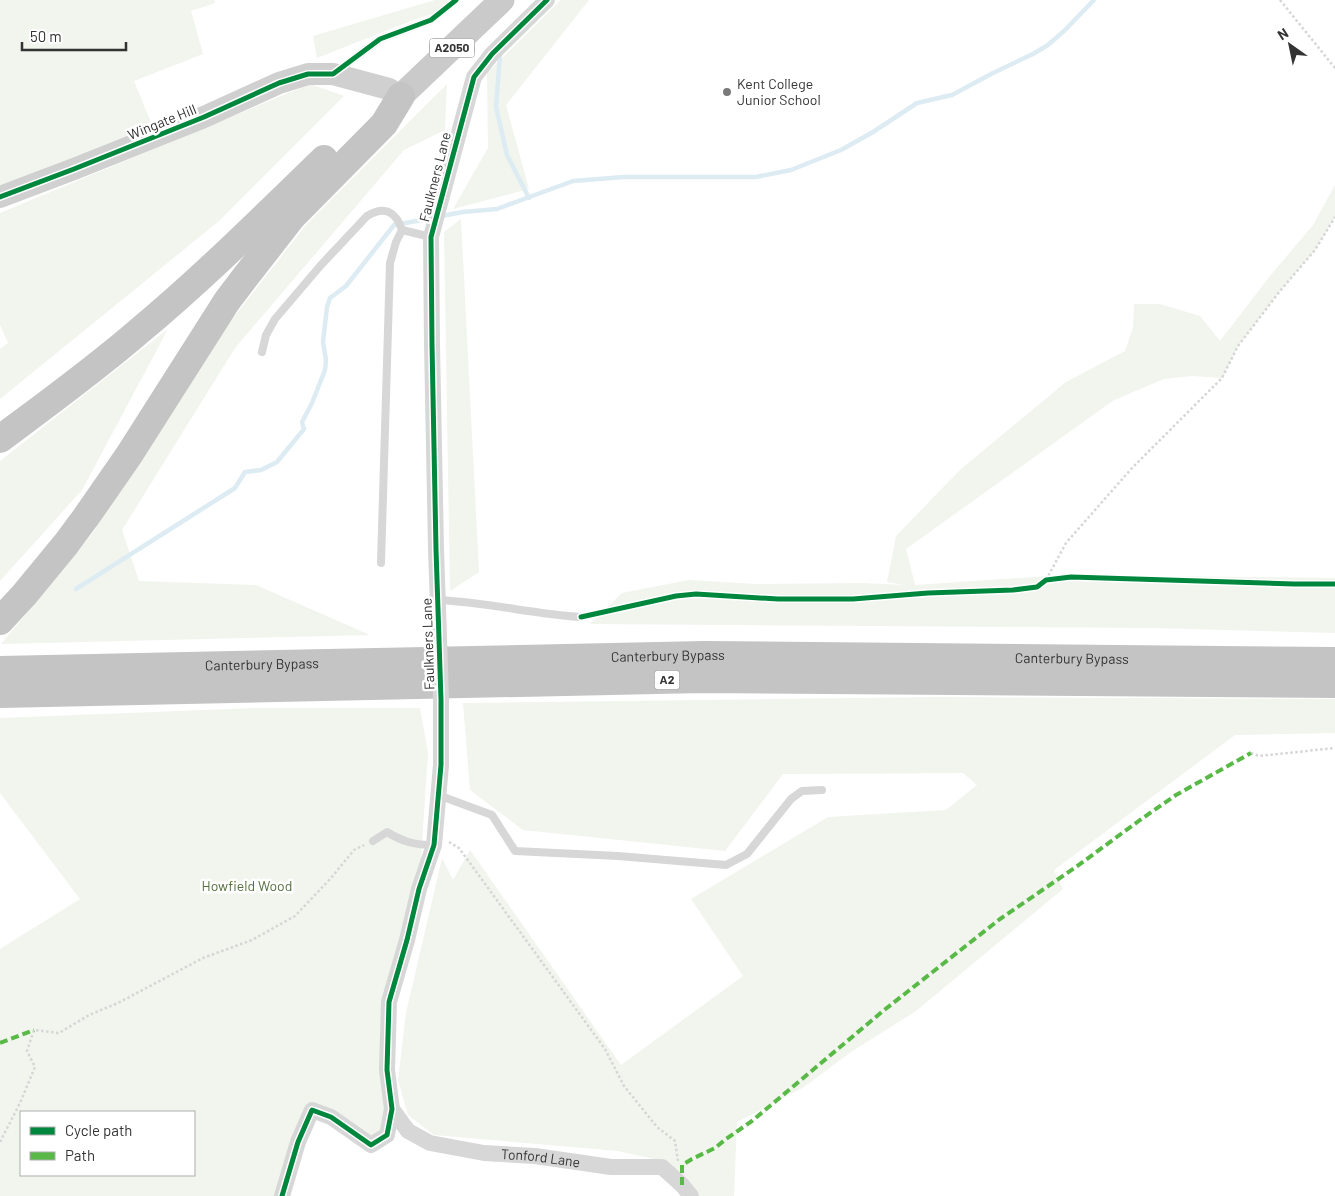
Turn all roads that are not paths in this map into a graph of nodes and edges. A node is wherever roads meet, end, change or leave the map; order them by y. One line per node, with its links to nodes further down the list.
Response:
1 (456, 0): 4 (lane)
2 (502, 0): 5 (main road, A2050)
3 (548, 0): 8 (street, Faulkners Lane)
4 (333, 74): 5 (street, Wingate Hill); 6 (street, Wingate Hill)
5 (402, 96): 10 (highway); 14 (highway)
6 (0, 197)
7 (401, 227): 8 (lane); 9 (lane); 11 (lane)
8 (433, 232): 12 (street, Faulkners Lane)
9 (262, 352)
10 (0, 438)
11 (381, 563)
12 (438, 600): 13 (lane); 19 (street, Faulkners Lane, bridge)
13 (581, 617)
14 (0, 621)
15 (1335, 661): 16 (highway, Canterbury Bypass / A2)
16 (2, 678): 17 (highway, Canterbury Bypass / A2)
17 (1335, 684)
18 (822, 790): 19 (lane)
19 (438, 794): 21 (street, Faulkners Lane)
20 (373, 841): 21 (lane)
21 (434, 845): 22 (street, Faulkners Lane)
22 (392, 1109): 23 (street, Tonford Lane); 24 (street, Faulkners Lane)
23 (687, 1190)
24 (282, 1196)

